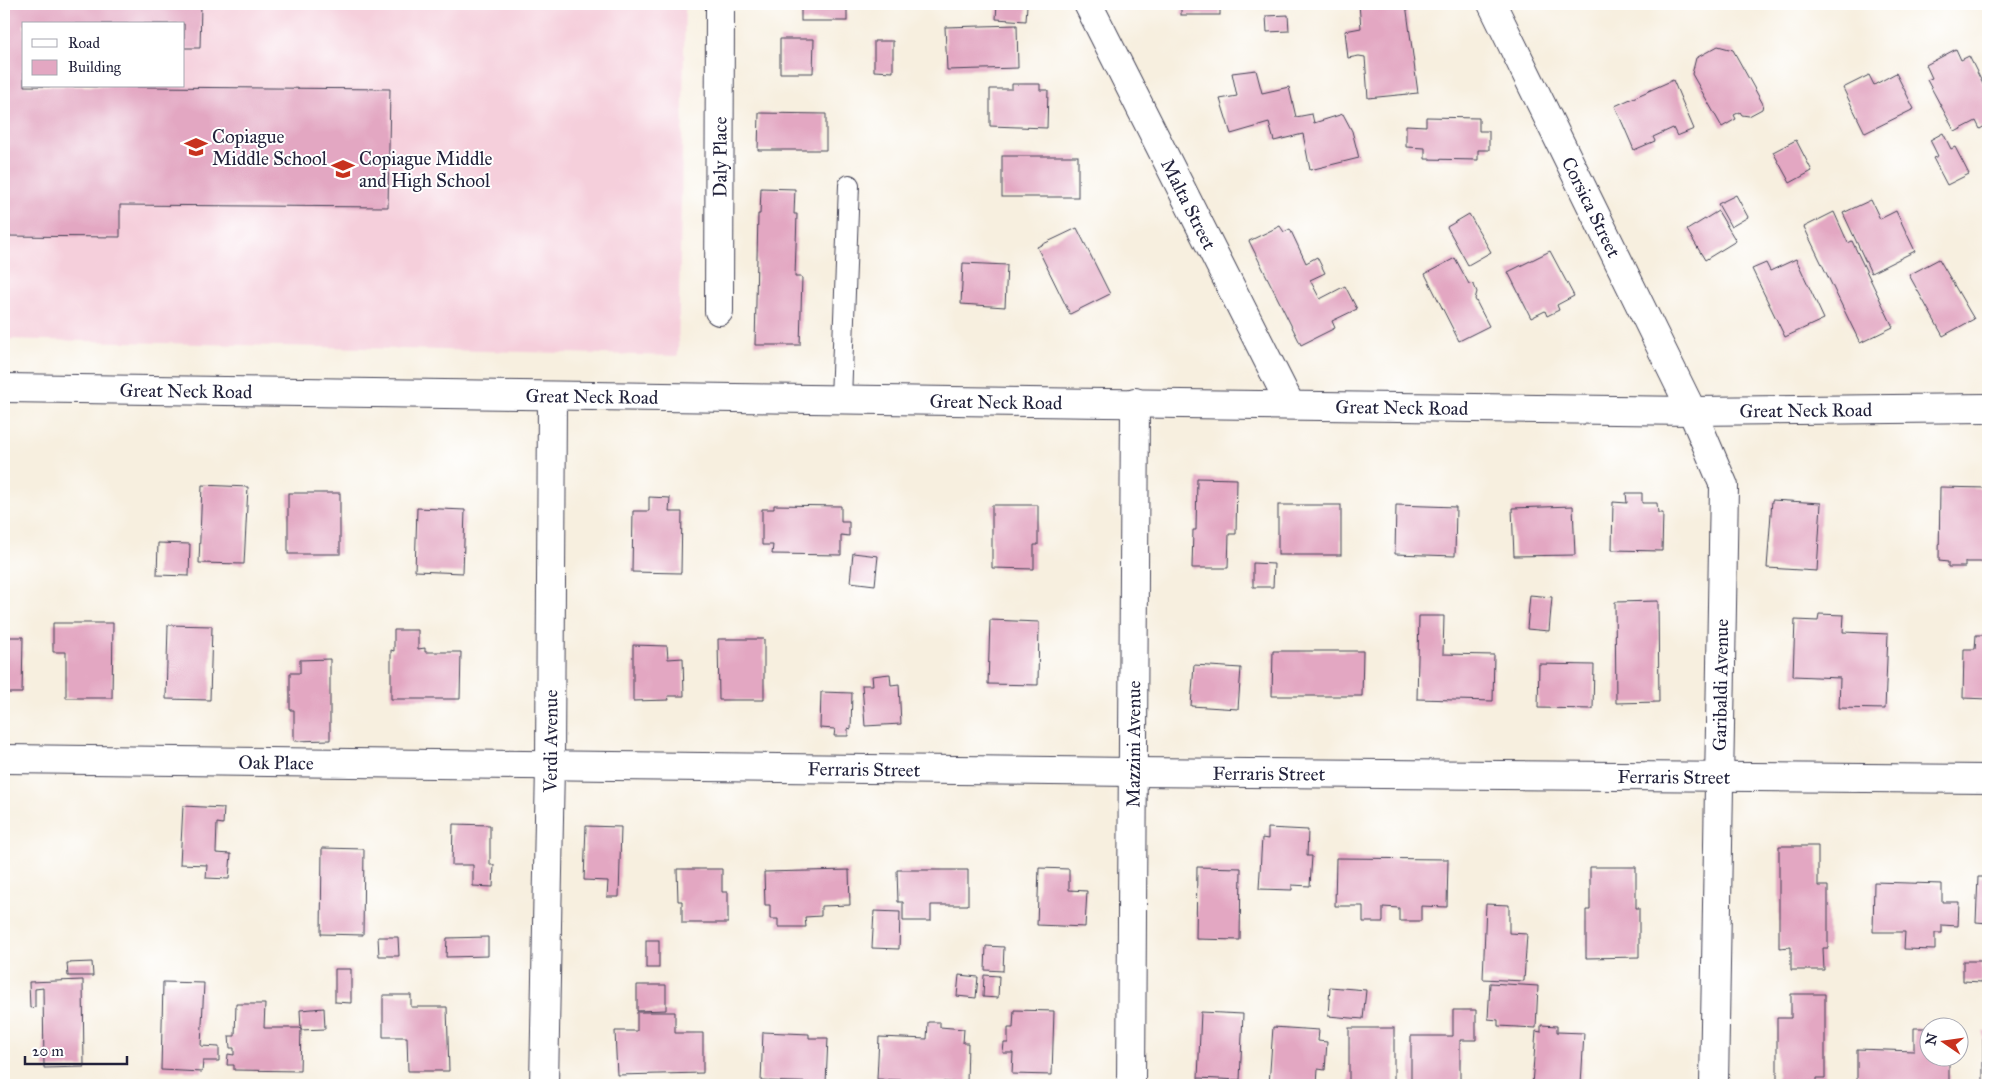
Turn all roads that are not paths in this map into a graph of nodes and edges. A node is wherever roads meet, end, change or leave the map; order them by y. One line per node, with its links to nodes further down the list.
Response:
1 (720, 4): 5 (street, Daly Place)
2 (1088, 4): 10 (street, Malta Street)
3 (1492, 4): 12 (street, Corsica Street)
4 (849, 185): 8 (lane)
5 (719, 311)
6 (4, 388): 7 (street, Great Neck Road)
7 (552, 397): 8 (street, Great Neck Road); 14 (street, Verdi Avenue)
8 (841, 399): 9 (street, Great Neck Road)
9 (1135, 402): 10 (street, Great Neck Road); 15 (street, Mazzini Avenue)
10 (1290, 404): 12 (street, Great Neck Road)
11 (1988, 408): 12 (street, Great Neck Road)
12 (1692, 410): 16 (street, Garibaldi Avenue)
13 (4, 759): 14 (street, Oak Place)
14 (550, 765): 15 (street, Ferraris Street); 18 (street, Verdi Avenue)
15 (1133, 772): 16 (street, Ferraris Street); 19 (street, Mazzini Avenue)
16 (1719, 777): 17 (street, Ferraris Street); 20 (street, Garibaldi Avenue)
17 (1988, 779)
18 (544, 1085)
19 (1131, 1085)
20 (1714, 1085)

